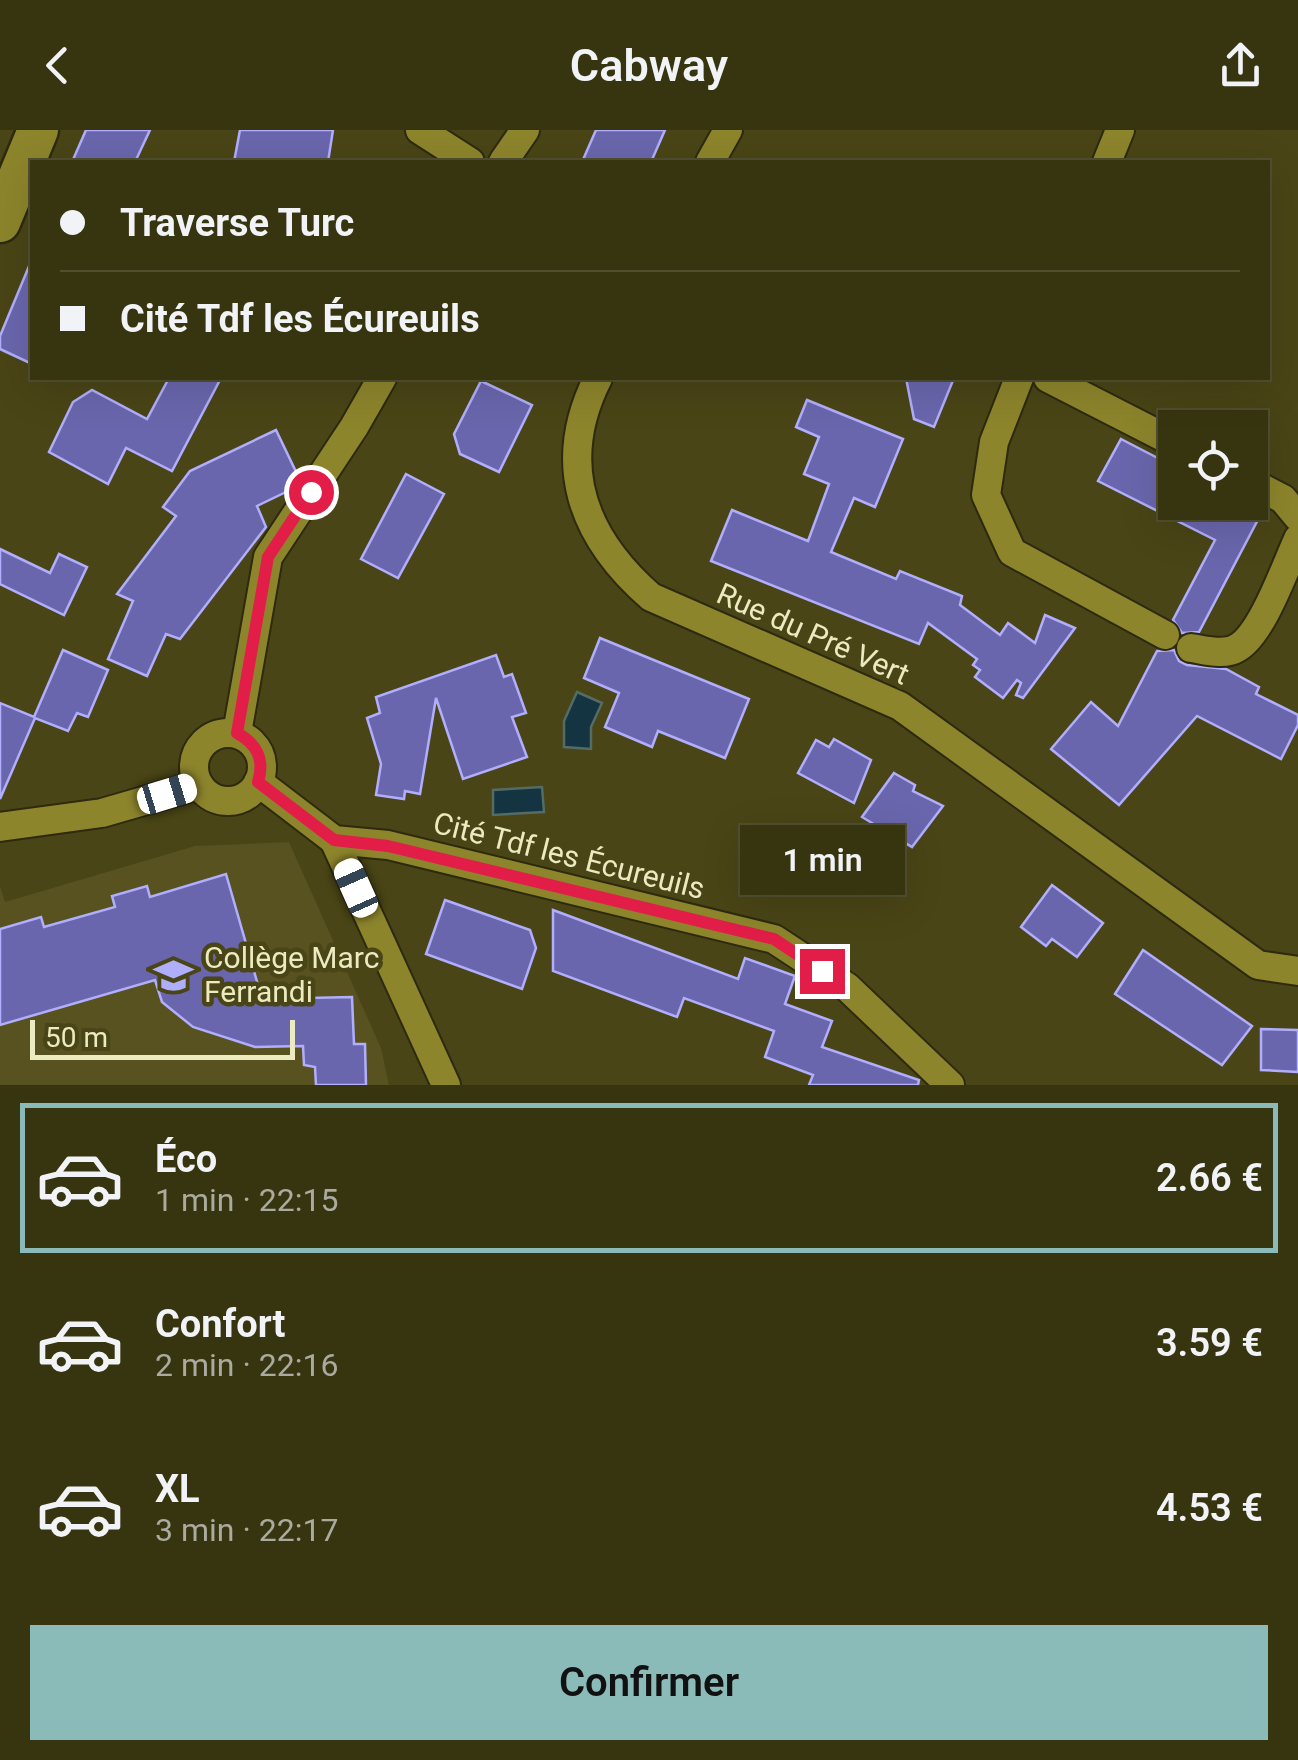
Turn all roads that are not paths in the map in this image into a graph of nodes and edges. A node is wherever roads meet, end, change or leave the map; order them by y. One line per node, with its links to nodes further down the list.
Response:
1 (38, 130): 10 (main road)
2 (420, 130): 6 (street)
3 (524, 130): 7 (street)
4 (728, 130): 8 (street)
5 (1120, 130): 9 (street)
6 (467, 160)
7 (504, 160)
8 (711, 160)
9 (1107, 160)
10 (0, 222)
11 (381, 380): 19 (street)
12 (597, 380): 24 (street, Rue du Pré Vert)
13 (1019, 380): 18 (street)
14 (1052, 380): 15 (street)
15 (1158, 435)
16 (1268, 492): 17 (street)
17 (1298, 517)
18 (1298, 539)
19 (237, 733): 20 (street); 21 (street)
20 (258, 782): 21 (street); 23 (street)
21 (199, 784): 22 (street)
22 (0, 826)
23 (334, 840): 25 (street); 26 (street, Cité Tdf les Écureuils)
24 (1298, 971)
25 (446, 1085)
26 (950, 1085)

